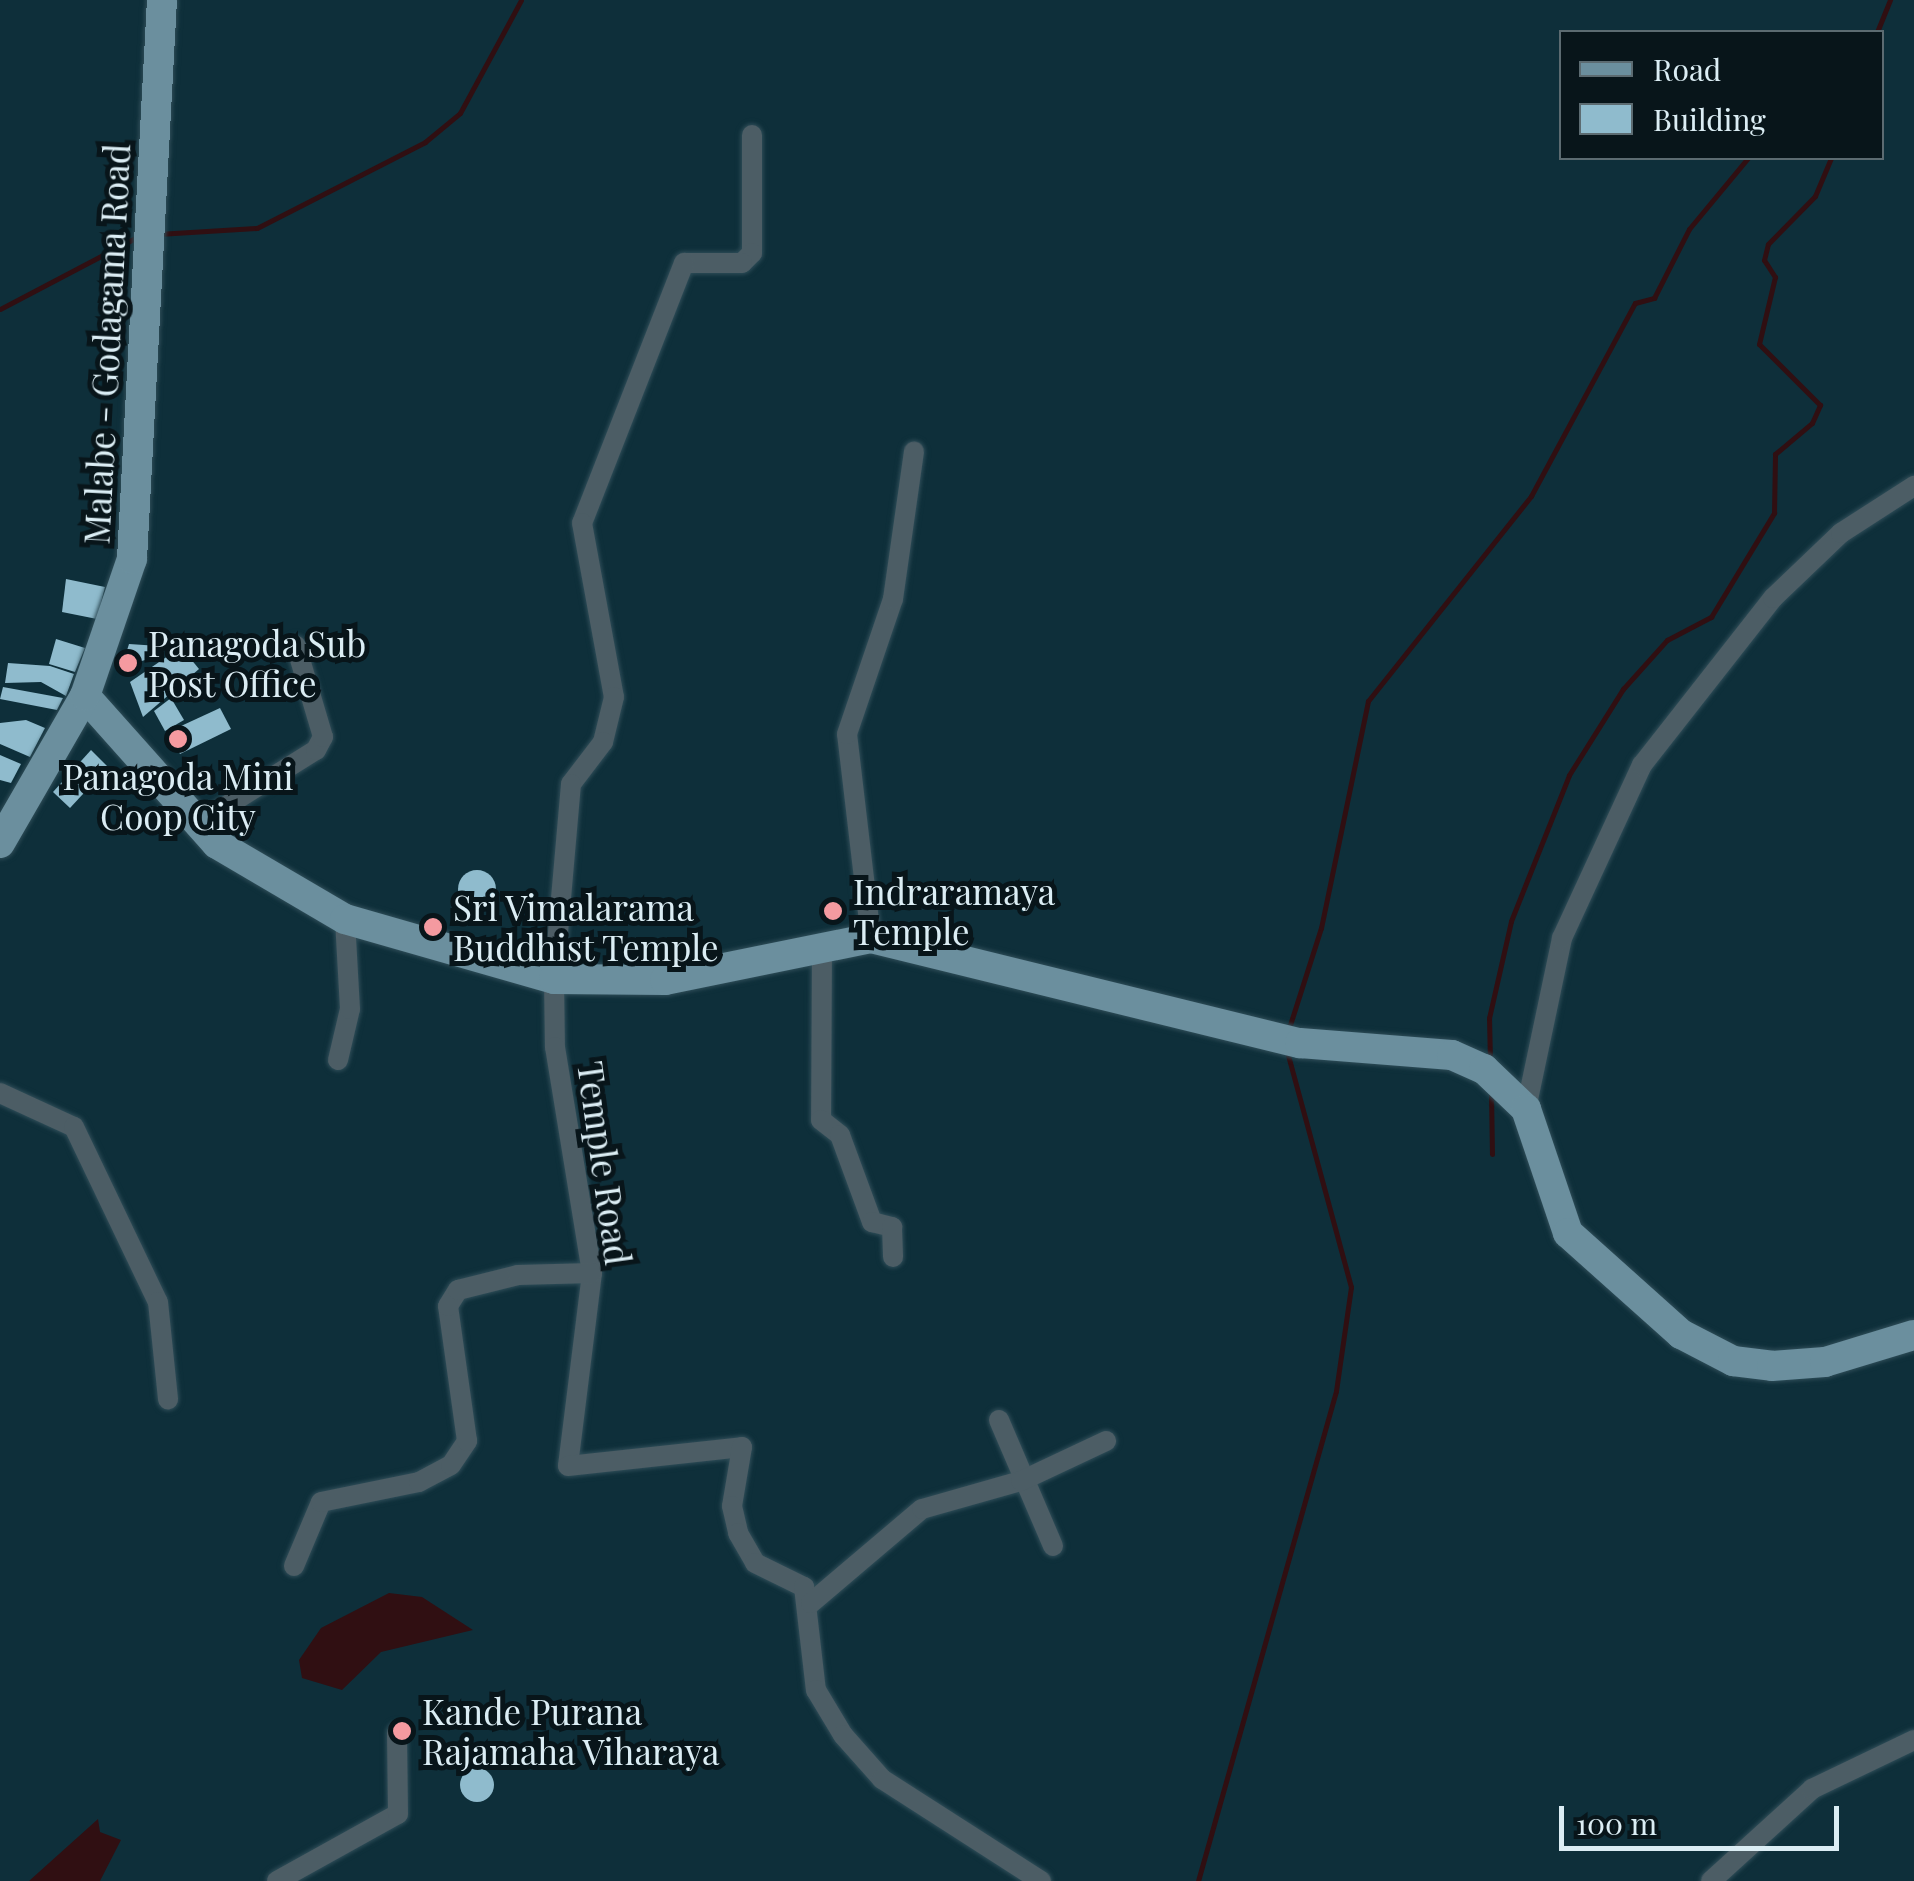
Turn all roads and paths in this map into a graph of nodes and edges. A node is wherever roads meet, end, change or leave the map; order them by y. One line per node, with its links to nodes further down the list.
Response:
1 (162, 0): 6 (main road, Malabe - Godagama Road)
2 (752, 135): 12 (street, Temple Road)
3 (914, 452): 10 (street)
4 (1914, 486): 15 (street)
5 (296, 646): 7 (street)
6 (85, 696): 7 (main road); 8 (main road, Malabe - Godagama Road)
7 (199, 823): 9 (main road)
8 (0, 843)
9 (345, 919): 12 (main road); 13 (street)
10 (871, 938): 11 (main road); 15 (main road)
11 (822, 944): 12 (main road); 16 (street)
12 (554, 979): 17 (street, Temple Road)
13 (338, 1060)
14 (0, 1093): 19 (street)
15 (1526, 1108): 18 (main road)
16 (893, 1258)
17 (592, 1273): 24 (street); 25 (street, Temple Road)
18 (1914, 1335)
19 (168, 1399)
20 (999, 1420): 22 (street)
21 (1106, 1441): 22 (street)
22 (1022, 1481): 23 (street); 25 (street)
23 (1053, 1546)
24 (294, 1566)
25 (811, 1604): 29 (street)
26 (397, 1733): 28 (street)
27 (1914, 1740): 30 (street)
28 (277, 1881)
29 (1041, 1881)
30 (1711, 1881)

